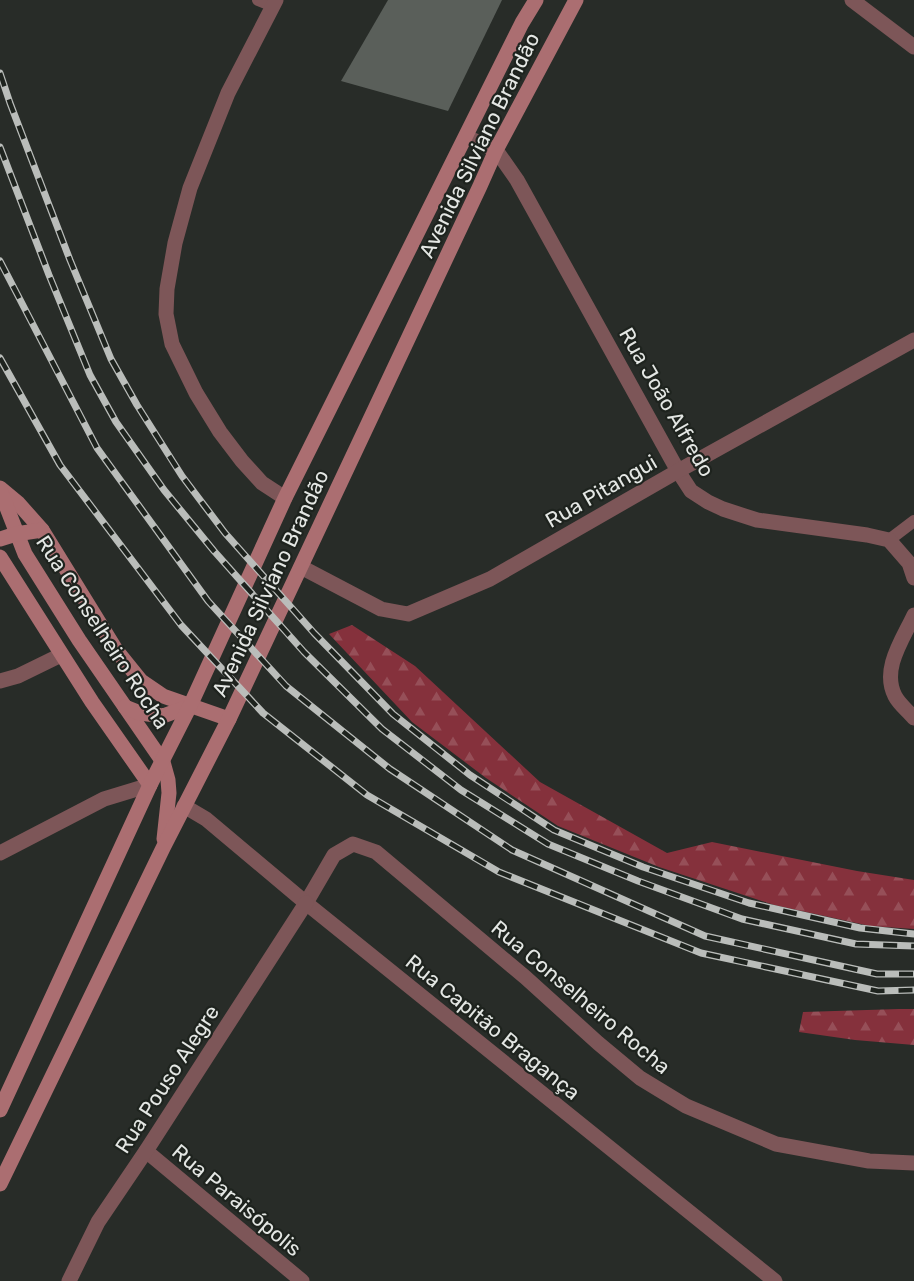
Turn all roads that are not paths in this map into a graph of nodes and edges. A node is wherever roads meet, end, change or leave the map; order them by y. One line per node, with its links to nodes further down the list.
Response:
1 (258, 0): 5 (lane)
2 (536, 0): 7 (main road, Avenida Silviano Brandão)
3 (576, 0): 8 (main road, Avenida Silviano Brandão)
4 (852, 0): 6 (street)
5 (275, 3): 12 (street)
6 (914, 47)
7 (466, 137): 8 (street); 12 (main road, Avenida Silviano Brandão)
8 (496, 150): 10 (street, Rua João Alfredo); 19 (main road, Avenida Silviano Brandão)
9 (914, 340): 10 (street, Rua Pitangui)
10 (678, 471): 17 (street, Rua João Alfredo); 19 (street, Rua Pitangui)
11 (0, 489): 14 (main road); 15 (main road, Rua Conselheiro Rocha)
12 (285, 498): 24 (main road, Avenida Silviano Brandão)
13 (914, 521): 17 (lane)
14 (42, 530): 15 (main road); 24 (main road)
15 (16, 534): 16 (main road); 25 (main road, Rua Conselheiro Rocha)
16 (0, 539)
17 (889, 540): 20 (street)
18 (0, 557): 22 (main road)
19 (302, 567): 27 (main road, Avenida Silviano Brandão)
20 (914, 578)
21 (914, 615): 26 (street)
22 (62, 655): 23 (street); 29 (main road)
23 (0, 681)
24 (190, 706): 25 (main road); 27 (main road); 28 (main road, Avenida Silviano Brandão)
25 (125, 707): 28 (main road, Rua Conselheiro Rocha)
26 (914, 718)
27 (229, 719): 30 (main road, Avenida Silviano Brandão)
28 (163, 762): 29 (main road, Avenida Silviano Brandão); 31 (main road)
29 (150, 785): 32 (street); 34 (main road, Avenida Silviano Brandão)
30 (184, 806): 31 (main road, Avenida Silviano Brandão); 33 (street, Rua Capitão Bragança)
31 (163, 848): 37 (main road, Avenida Silviano Brandão)
32 (0, 853)
33 (306, 903): 35 (street, Rua Pouso Alegre); 36 (street, Rua Conselheiro Rocha); 40 (street, Rua Capitão Bragança)
34 (0, 1110)
35 (146, 1151): 38 (street, Rua Pouso Alegre); 39 (street, Rua Paraisópolis)
36 (914, 1162)
37 (0, 1184)
38 (69, 1281)
39 (302, 1281)
40 (775, 1281)

